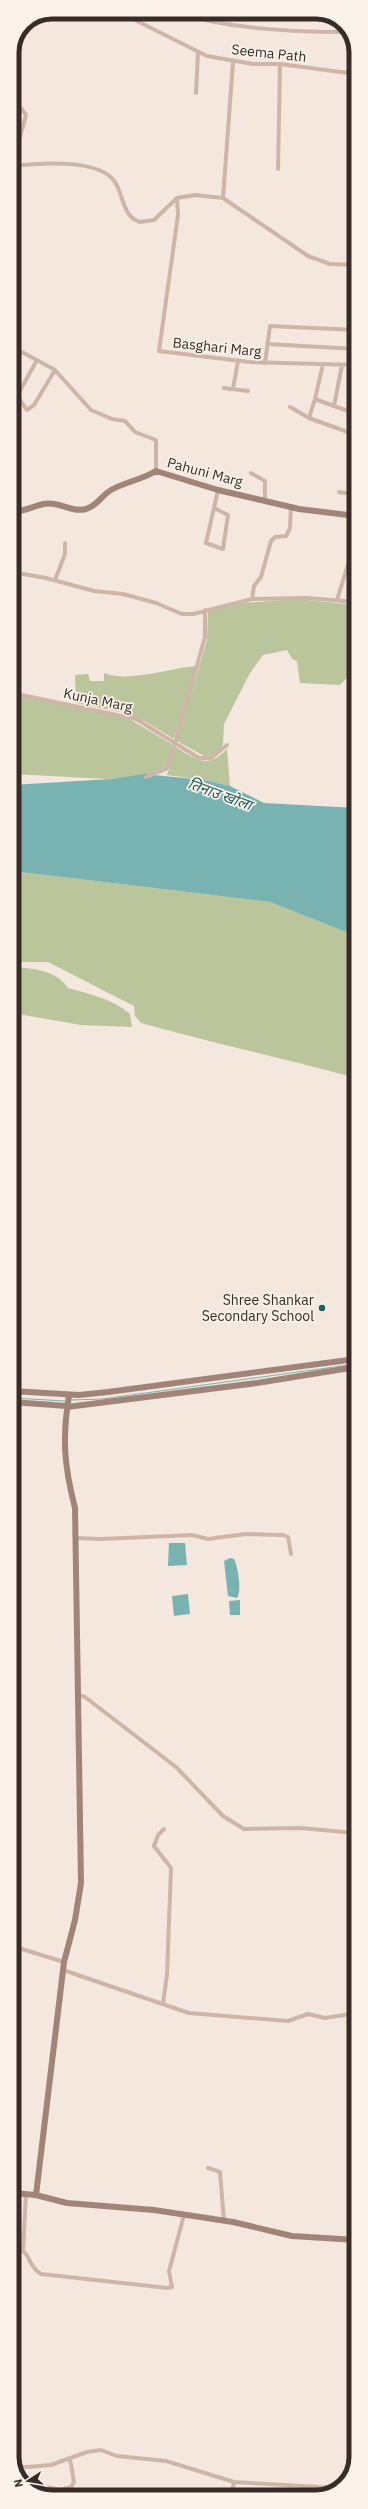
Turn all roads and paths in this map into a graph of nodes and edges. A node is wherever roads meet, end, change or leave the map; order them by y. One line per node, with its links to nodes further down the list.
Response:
1 (134, 19): 4 (street, Seema Path)
2 (195, 19): 3 (street)
3 (342, 32)
4 (198, 53): 5 (street, Seema Path); 8 (street)
5 (233, 62): 6 (street, Seema Path); 14 (street)
6 (280, 64): 7 (street, Seema Path); 12 (street)
7 (349, 73)
8 (196, 93)
9 (19, 106): 10 (street)
10 (19, 140)
11 (19, 166): 13 (street)
12 (278, 168)
13 (177, 198): 14 (street); 21 (street, Basghari Marg)
14 (223, 198): 15 (street)
15 (349, 265)
16 (349, 330): 17 (street)
17 (268, 344): 18 (street); 22 (street)
18 (349, 349)
19 (19, 355): 20 (street)
20 (37, 360): 26 (street); 30 (street)
21 (238, 361): 22 (street, Basghari Marg); 28 (street)
22 (265, 363): 23 (street, Basghari Marg)
23 (323, 364): 24 (street, Basghari Marg); 31 (street)
24 (342, 365): 25 (street, Basghari Marg); 33 (street)
25 (349, 365)
26 (55, 370): 32 (street); 38 (street)
27 (224, 388): 28 (street)
28 (233, 389): 29 (street)
29 (248, 391)
30 (19, 392)
31 (315, 399): 33 (street); 36 (street)
32 (20, 400)
33 (334, 406): 35 (street)
34 (290, 407): 36 (street)
35 (349, 412)
36 (309, 418): 37 (street)
37 (349, 432)
38 (156, 471): 40 (street, Pahuni Marg); 46 (street, Pahuni Marg)
39 (251, 473): 43 (street)
40 (218, 490): 43 (street, Pahuni Marg); 45 (street)
41 (339, 492): 42 (street)
42 (349, 494)
43 (264, 500): 44 (street, Pahuni Marg)
44 (291, 506): 47 (street, Pahuni Marg); 52 (street)
45 (214, 508): 45 (street)
46 (19, 512)
47 (349, 515)
48 (65, 543): 51 (street)
49 (349, 561): 53 (street)
50 (19, 573): 51 (street)
51 (55, 580): 55 (street)
52 (252, 599): 53 (street); 55 (street)
53 (337, 600): 54 (street)
54 (349, 601)
55 (205, 610): 57 (street)
56 (19, 694): 57 (street, Kunja Marg)
57 (175, 742): 58 (street, Kunja Marg); 59 (street)
58 (227, 745)
59 (146, 777)
60 (349, 1360): 63 (street)
61 (349, 1368): 65 (street)
62 (19, 1392): 63 (street)
63 (69, 1395): 65 (street)
64 (19, 1403): 65 (street)
65 (67, 1407): 66 (street)
66 (75, 1538): 67 (street); 68 (street)
67 (291, 1554)
68 (78, 1695): 70 (street); 72 (street)
69 (164, 1829): 74 (street)
70 (349, 1832)
71 (19, 1948): 72 (street)
72 (64, 1962): 73 (street)
73 (63, 1970): 74 (street); 79 (street)
74 (163, 2003): 75 (street)
75 (349, 2014)
76 (208, 2168): 81 (street)
77 (19, 2194): 78 (street)
78 (26, 2194): 79 (street); 84 (street)
79 (36, 2195): 80 (street)
80 (184, 2215): 81 (street); 84 (street)
81 (224, 2221): 82 (street)
82 (349, 2240)
83 (19, 2249): 84 (street)
84 (23, 2250)
85 (70, 2459): 86 (street); 87 (street); 90 (street)
86 (21, 2468)
87 (234, 2482): 89 (street); 91 (street)
88 (41, 2488): 90 (street)
89 (329, 2488)
90 (61, 2490)
91 (232, 2490)

